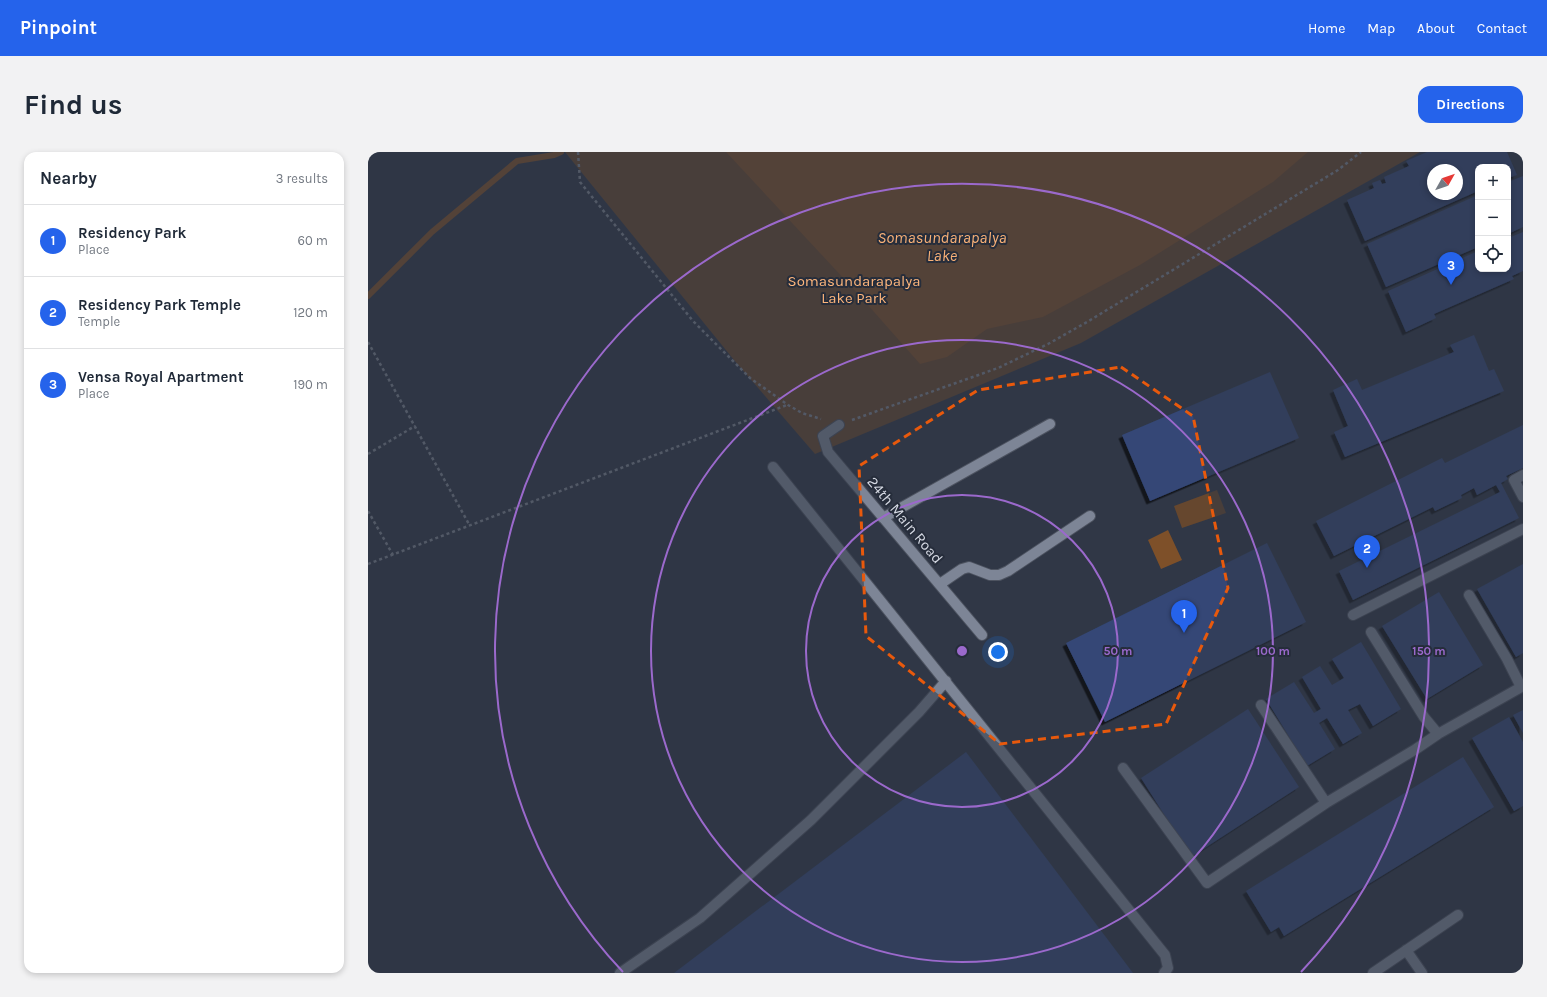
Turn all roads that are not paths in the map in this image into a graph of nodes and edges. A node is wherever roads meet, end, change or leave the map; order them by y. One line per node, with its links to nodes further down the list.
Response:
1 (1050, 424): 7 (street)
2 (839, 425): 7 (street, 24th Main Road)
3 (773, 467): 14 (street)
4 (1523, 476): 5 (street)
5 (1523, 497)
6 (1090, 516): 9 (street)
7 (883, 518): 9 (street, 24th Main Road)
8 (1523, 529): 11 (street)
9 (940, 584): 13 (street, 24th Main Road)
10 (1469, 595): 15 (street)
11 (1353, 614)
12 (1371, 632): 17 (street)
13 (982, 635)
14 (946, 681): 22 (street); 23 (street)
15 (1522, 687): 17 (street)
16 (1261, 706): 19 (street)
17 (1438, 734): 19 (street)
18 (1123, 768): 19 (street)
19 (1326, 803)
20 (1458, 915): 21 (street)
21 (1406, 950): 24 (street); 25 (street)
22 (620, 973)
23 (1164, 973)
24 (1373, 973)
25 (1422, 973)

